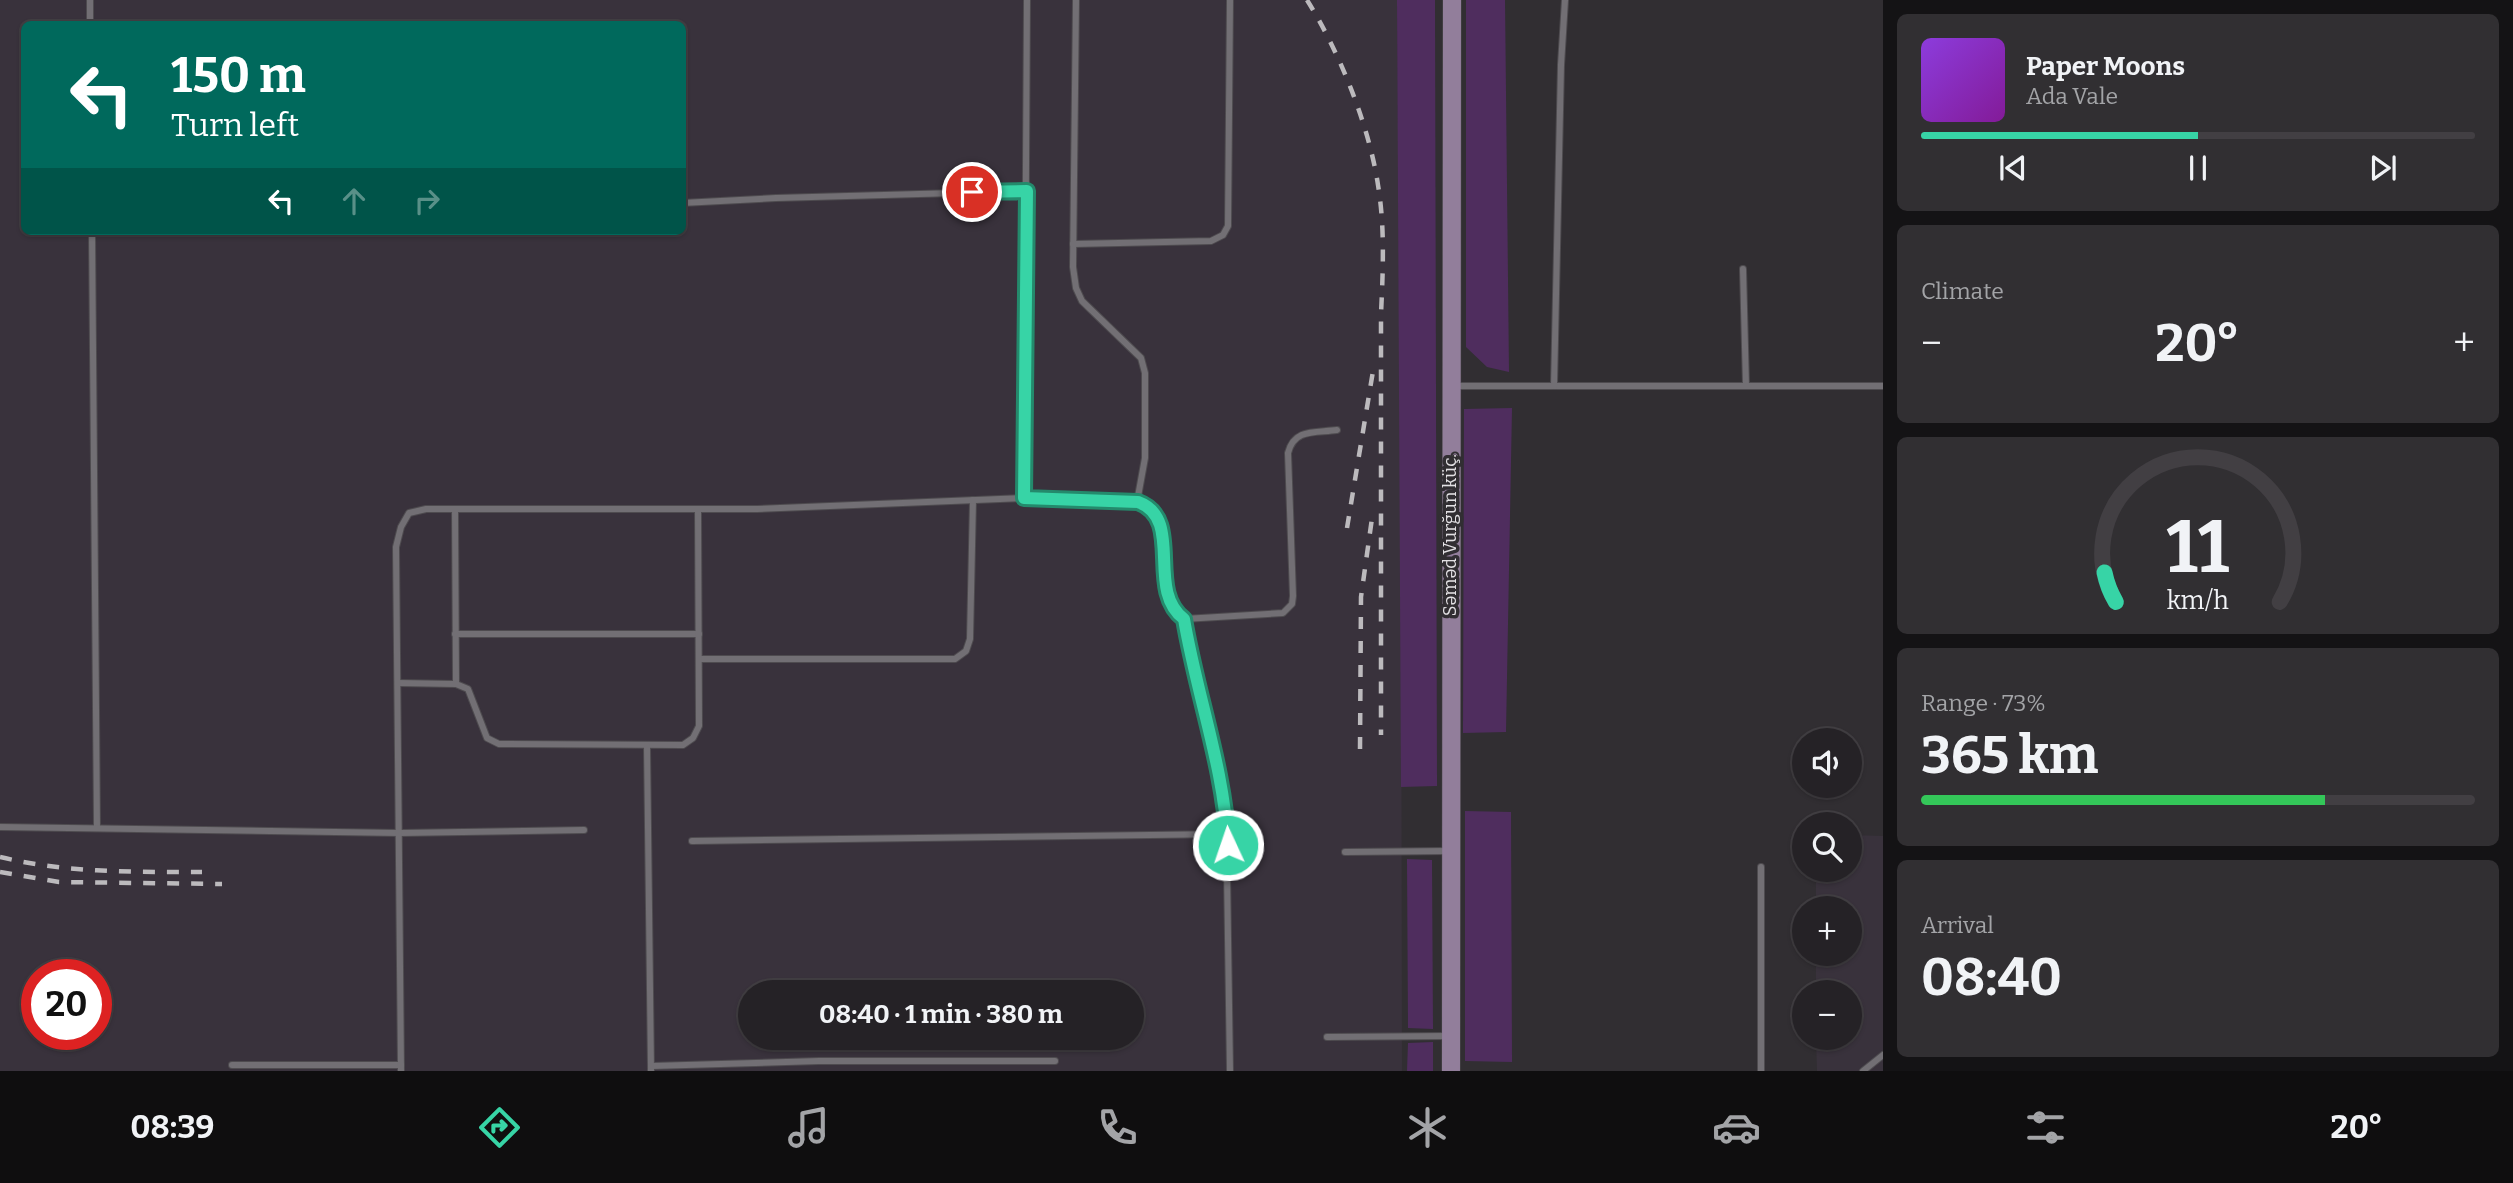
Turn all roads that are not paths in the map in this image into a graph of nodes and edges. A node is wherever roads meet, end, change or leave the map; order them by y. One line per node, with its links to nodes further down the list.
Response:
1 (90, 0): 7 (lane)
2 (1027, 0): 8 (lane)
3 (1076, 0): 11 (lane)
4 (1230, 0): 11 (lane)
5 (1452, 0): 13 (main road, Səməd Vurğun küç.)
6 (1565, 0): 14 (lane)
7 (90, 21)
8 (1027, 191): 9 (lane); 18 (lane)
9 (686, 203)
10 (92, 235): 31 (lane)
11 (1073, 244): 20 (lane)
12 (1743, 269): 15 (lane)
13 (1450, 386): 14 (lane); 36 (main road, Səməd Vurğun küç.)
14 (1554, 386): 15 (lane)
15 (1746, 386): 16 (lane)
16 (1883, 386)
17 (1337, 430): 23 (lane)
18 (1024, 498): 19 (lane); 20 (lane)
19 (973, 500): 22 (lane); 26 (lane)
20 (1138, 502): 23 (lane)
21 (455, 509): 22 (lane); 24 (lane); 27 (lane)
22 (698, 509): 25 (lane)
23 (1184, 619): 34 (lane)
24 (455, 634): 25 (lane); 28 (lane)
25 (699, 634): 26 (lane)
26 (700, 659): 29 (lane)
27 (398, 683): 28 (lane); 33 (lane)
28 (456, 684): 29 (lane)
29 (647, 746): 45 (lane)
30 (0, 827): 31 (lane)
31 (97, 828): 33 (lane)
32 (584, 830): 33 (lane)
33 (400, 833): 44 (lane)
34 (1227, 834): 35 (lane); 46 (lane)
35 (691, 841)
36 (1451, 851): 37 (lane); 39 (main road, Səməd Vurğun küç.)
37 (1345, 852)
38 (1761, 867): 48 (lane)
39 (1451, 1036): 40 (lane); 47 (main road, Səməd Vurğun küç.)
40 (1326, 1037)
41 (1883, 1055): 49 (lane)
42 (1055, 1061): 45 (lane)
43 (232, 1065): 44 (lane)
44 (401, 1068)
45 (651, 1068)
46 (1230, 1071)
47 (1451, 1071)
48 (1761, 1071)
49 (1863, 1071)

